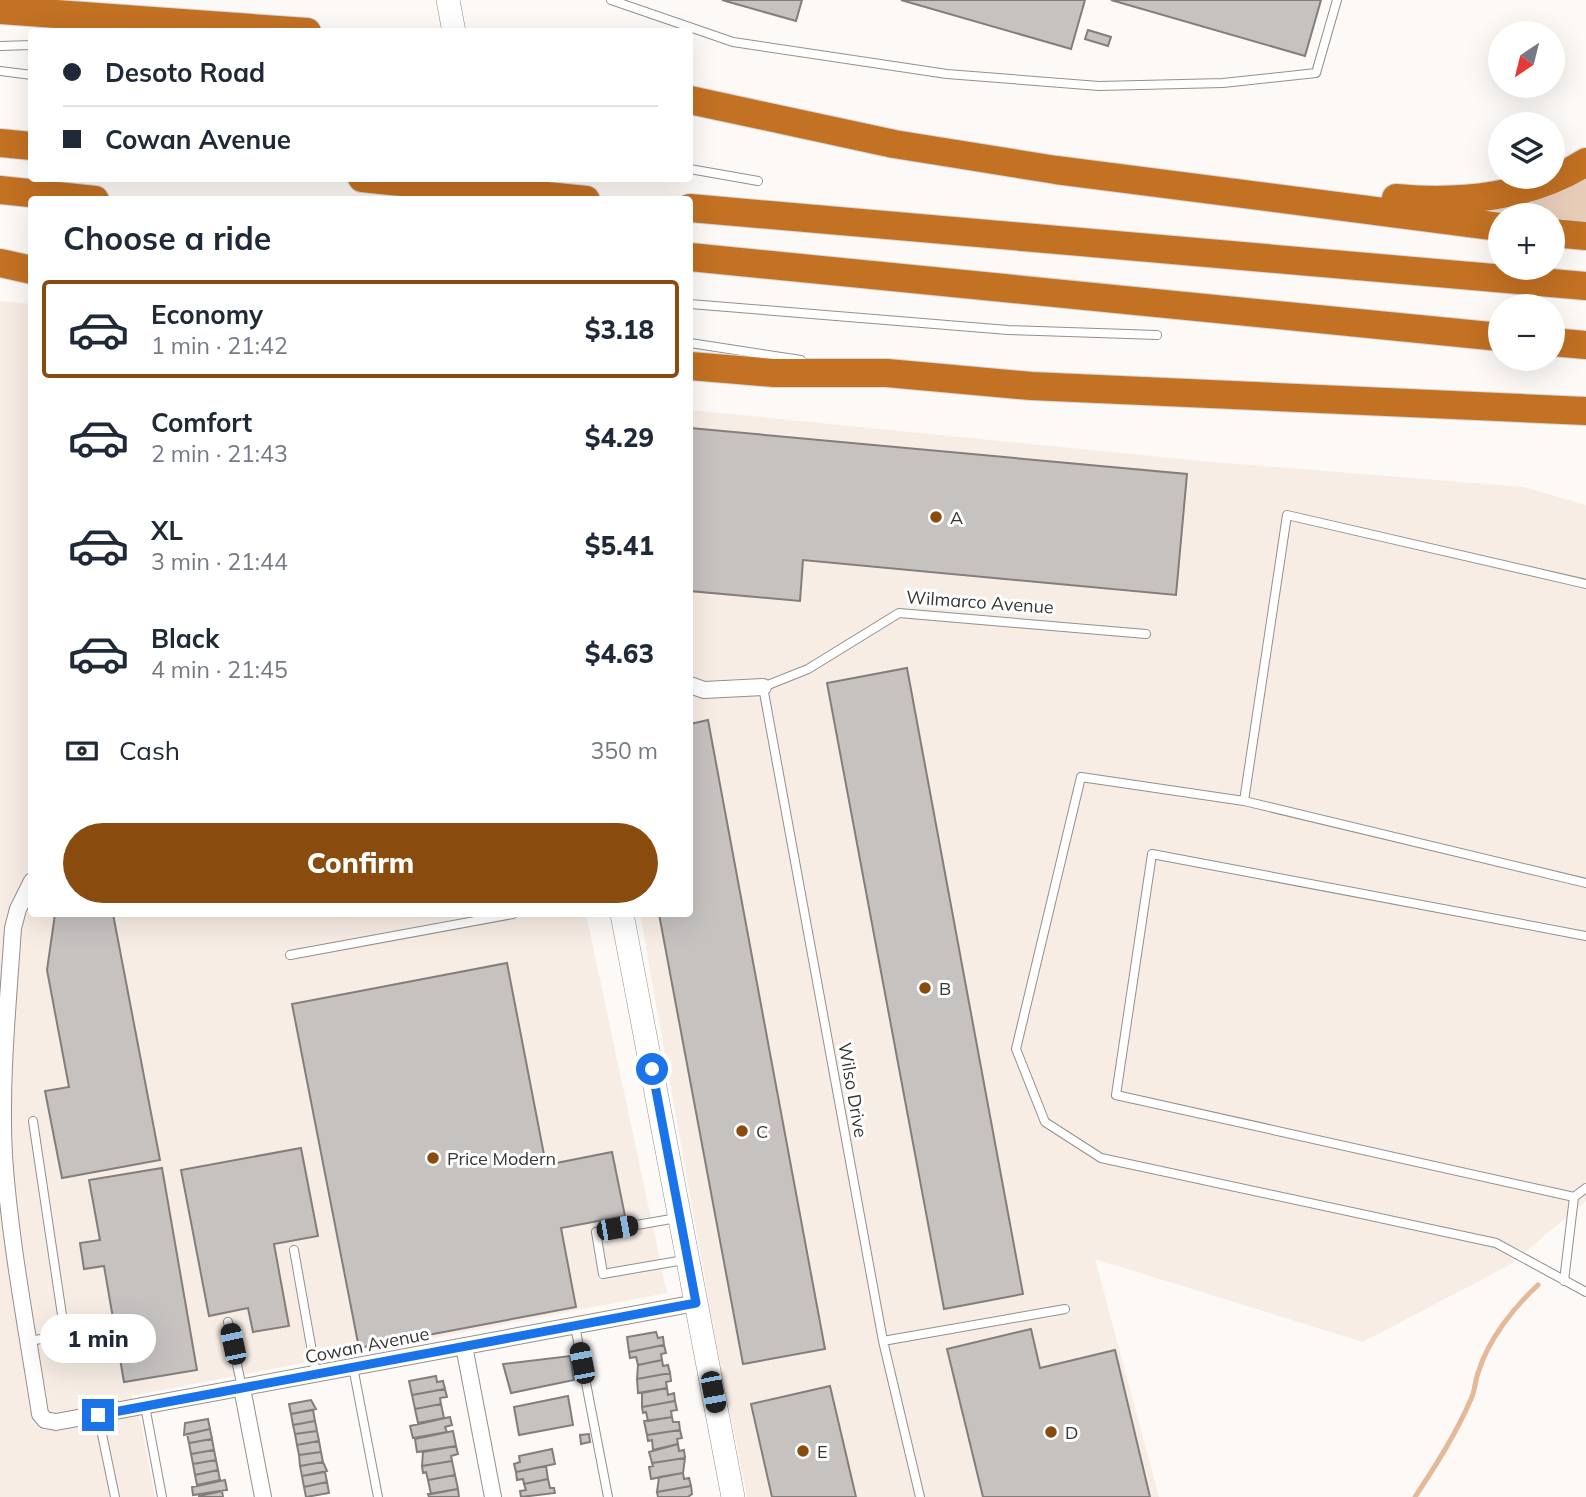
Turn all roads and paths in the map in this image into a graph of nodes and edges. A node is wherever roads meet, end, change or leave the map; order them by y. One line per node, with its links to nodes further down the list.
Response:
1 (448, 0): 6 (street)
2 (611, 0): 7 (lane)
3 (1337, 0): 8 (lane)
4 (0, 10): 5 (highway)
5 (234, 28)
6 (453, 28)
7 (692, 28)
8 (693, 28)
9 (0, 46): 10 (lane)
10 (28, 46)
11 (0, 71): 12 (lane)
12 (28, 74)
13 (693, 101): 18 (highway)
14 (0, 143): 15 (highway)
15 (28, 146)
16 (1586, 162): 18 (highway)
17 (693, 170): 19 (lane)
18 (1056, 170): 25 (highway)
19 (758, 181)
20 (401, 182): 23 (highway, bridge)
21 (0, 191): 22 (highway)
22 (53, 196)
23 (547, 196)
24 (693, 208): 31 (highway)
25 (1488, 225)
26 (1565, 234): 27 (highway)
27 (1586, 236)
28 (693, 257): 34 (highway)
29 (0, 263): 30 (highway)
30 (28, 269)
31 (1586, 286)
32 (693, 304): 33 (lane)
33 (1157, 335)
34 (1488, 336)
35 (693, 342): 39 (lane)
36 (1565, 343): 37 (highway)
37 (1586, 345)
38 (693, 366): 39 (highway)
39 (887, 373): 40 (highway)
40 (1452, 407): 41 (highway); 42 (highway)
41 (1586, 411)
42 (1586, 422)
43 (1586, 584): 47 (lane)
44 (1146, 634): 45 (lane, Wilmarco Avenue)
45 (763, 687): 46 (street, Wilmarco Avenue); 68 (lane, Wilso Drive)
46 (694, 690)
47 (1244, 801): 48 (lane); 61 (lane)
48 (1586, 883)
49 (28, 889): 54 (street)
50 (497, 917): 53 (lane)
51 (623, 917): 58 (street)
52 (1586, 936): 57 (lane)
53 (290, 956)
54 (1, 1099): 67 (street)
55 (33, 1121): 67 (lane)
56 (1586, 1188): 57 (lane)
57 (1574, 1197): 61 (lane)
58 (680, 1217): 60 (street); 60 (lane)
59 (294, 1250): 71 (lane)
60 (688, 1260): 63 (street)
61 (1564, 1280): 62 (lane)
62 (1586, 1292)
63 (696, 1303): 66 (street, Cowan Avenue); 81 (street)
64 (1065, 1309): 68 (lane)
65 (228, 1322): 72 (lane)
66 (575, 1326): 69 (street, Cowan Avenue); 80 (lane)
67 (29, 1341): 74 (street, Cowan Avenue)
68 (883, 1341): 82 (lane, Wilso Drive)
69 (464, 1346): 70 (street, Cowan Avenue); 79 (street)
70 (353, 1367): 71 (street, Cowan Avenue); 78 (lane)
71 (316, 1374): 72 (street, Cowan Avenue)
72 (242, 1388): 73 (street, Cowan Avenue); 77 (street)
73 (145, 1406): 74 (street, Cowan Avenue); 76 (lane)
74 (98, 1415): 75 (lane)
75 (115, 1497)
76 (162, 1497)
77 (263, 1497)
78 (378, 1497)
79 (493, 1497)
80 (608, 1497)
81 (733, 1497)
82 (920, 1497)

